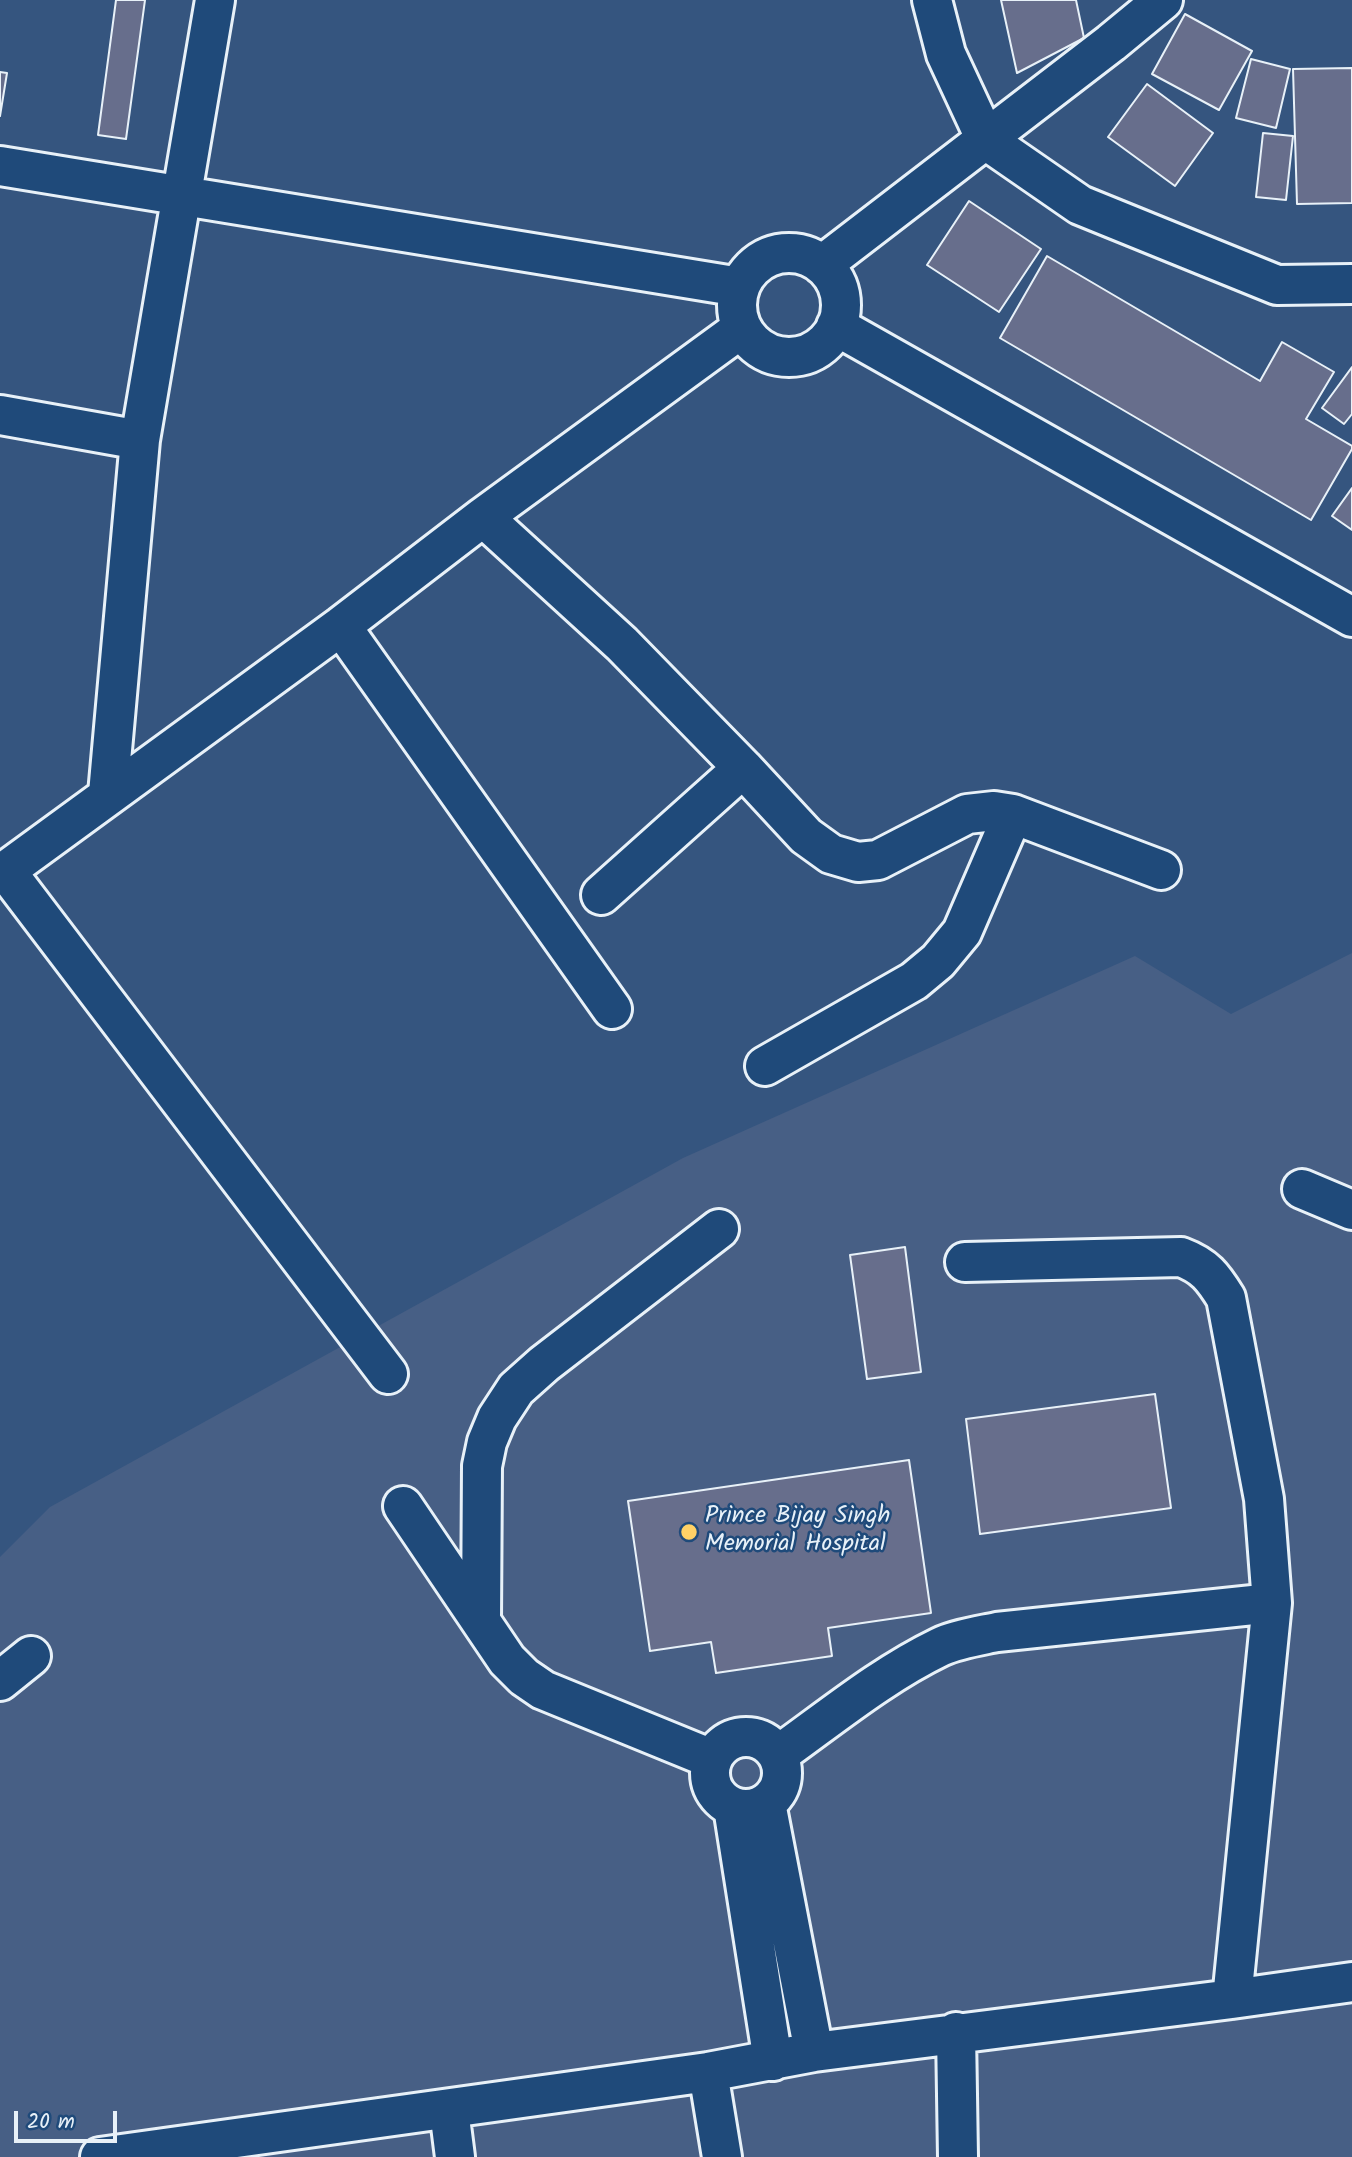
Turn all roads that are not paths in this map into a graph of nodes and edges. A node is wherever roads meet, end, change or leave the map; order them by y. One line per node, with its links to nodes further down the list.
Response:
1 (215, 0): 6 (street)
2 (932, 0): 4 (street)
3 (1163, 0): 4 (street)
4 (986, 140): 7 (street); 8 (street)
5 (0, 166): 6 (street)
6 (183, 196): 9 (street); 13 (street)
7 (822, 265): 9 (street); 10 (street)
8 (1352, 284)
9 (740, 287): 11 (street)
10 (836, 326): 11 (street); 15 (street)
11 (742, 328): 14 (street)
12 (0, 415): 13 (street)
13 (140, 440): 18 (street)
14 (483, 517): 16 (street); 17 (street)
15 (1352, 617)
16 (341, 626): 18 (street); 23 (street)
17 (743, 768): 19 (street); 22 (street)
18 (108, 794): 21 (street)
19 (1013, 814): 20 (street); 24 (street)
20 (1161, 870)
21 (3, 873): 29 (street)
22 (601, 895)
23 (612, 1009)
24 (765, 1066)
25 (1302, 1189): 26 (street)
26 (1352, 1210)
27 (719, 1229): 32 (street)
28 (965, 1262): 31 (street)
29 (387, 1374)
30 (403, 1506): 32 (street)
31 (1272, 1603): 35 (street); 39 (street)
32 (481, 1620): 36 (street)
33 (31, 1656): 34 (street)
34 (0, 1681)
35 (778, 1755): 36 (street); 37 (street)
36 (712, 1759): 37 (street)
37 (750, 1805): 41 (street); 42 (street)
38 (1352, 1982): 39 (street)
39 (1233, 1999): 40 (street)
40 (956, 2032): 41 (street); 48 (street)
41 (814, 2052): 42 (street)
42 (773, 2061): 43 (street)
43 (708, 2072): 44 (street); 47 (street)
44 (449, 2110): 45 (street); 46 (street)
45 (100, 2157)
46 (455, 2157)
47 (722, 2157)
48 (958, 2157)

